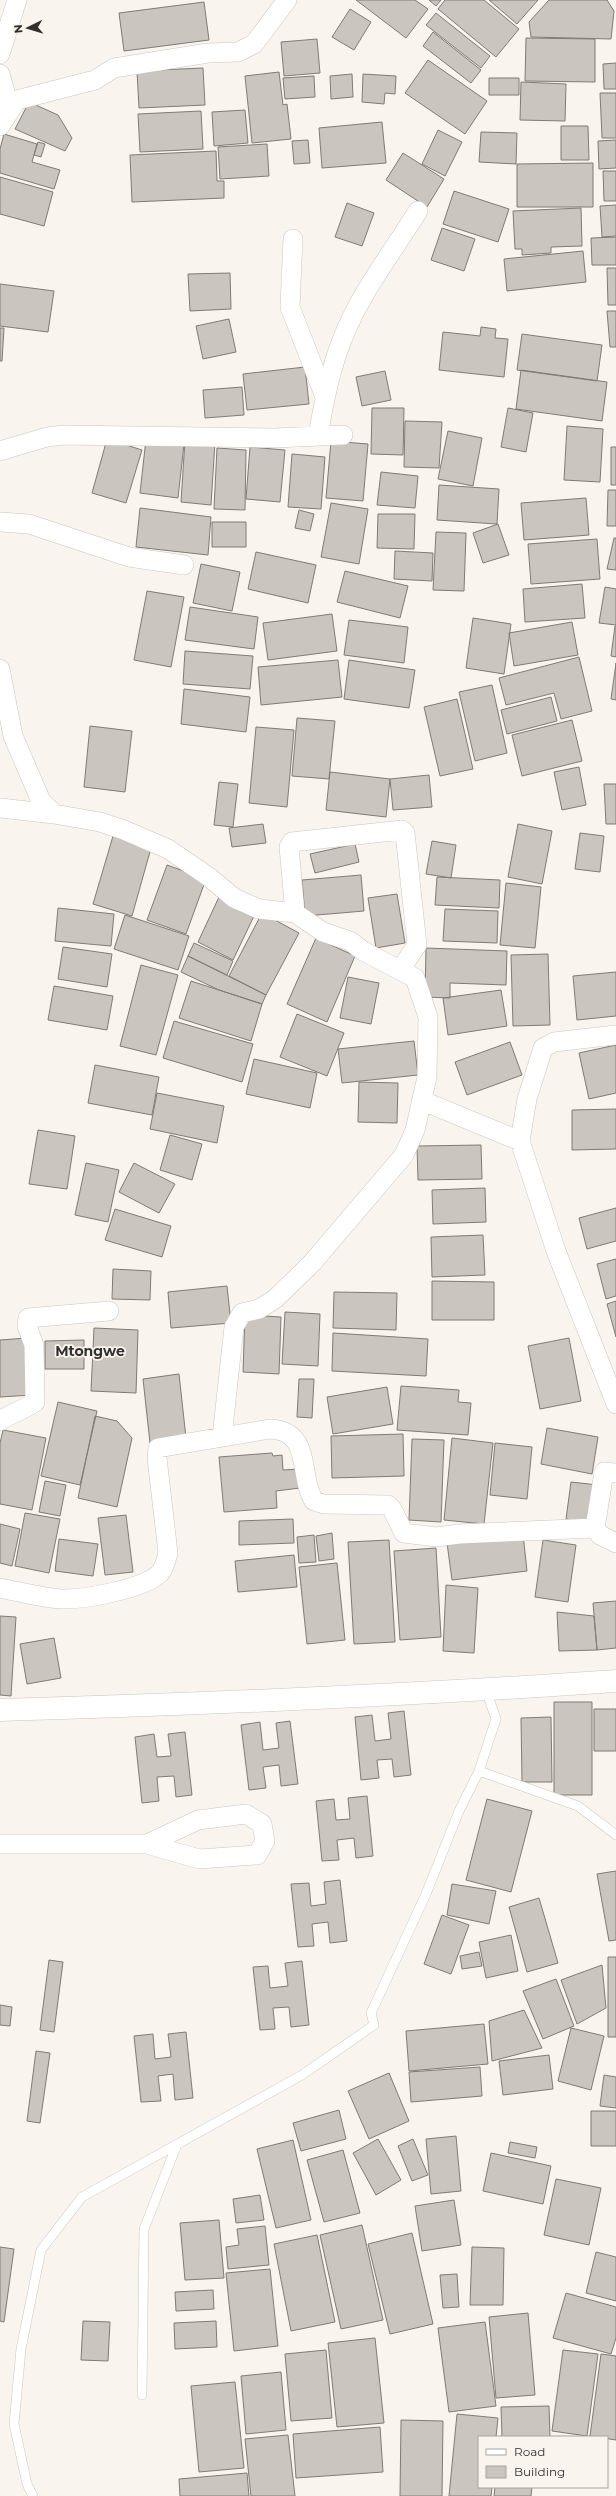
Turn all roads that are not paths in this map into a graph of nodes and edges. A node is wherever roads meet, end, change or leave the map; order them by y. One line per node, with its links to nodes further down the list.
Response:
1 (17, 0): 3 (street)
2 (287, 0): 5 (street)
3 (0, 54)
4 (0, 74): 5 (street)
5 (0, 125)
6 (418, 211): 8 (street)
7 (293, 239): 8 (street)
8 (325, 397): 9 (street)
9 (318, 435): 10 (street); 11 (street)
10 (343, 435)
11 (0, 451)
12 (0, 522): 13 (street)
13 (184, 565)
14 (0, 669): 16 (street)
15 (0, 808): 16 (street)
16 (54, 814): 17 (street)
17 (295, 914): 18 (street); 18 (street)
18 (400, 970): 20 (street)
19 (616, 1035): 21 (street)
20 (423, 1101): 21 (street); 26 (street)
21 (520, 1141): 23 (street)
22 (110, 1311): 25 (street)
23 (610, 1379): 24 (street)
24 (616, 1404)
25 (0, 1421)
26 (222, 1437): 28 (street); 30 (street)
27 (616, 1473): 28 (street)
28 (595, 1528): 29 (street)
29 (616, 1543)
30 (0, 1588)
31 (616, 1681): 32 (street)
32 (486, 1690): 33 (street); 34 (lane)
33 (0, 1710)
34 (479, 1770): 35 (lane); 38 (lane)
35 (616, 1835)
36 (0, 1844): 37 (street)
37 (147, 1844): 37 (street)
38 (176, 2147): 39 (lane); 40 (lane)
39 (142, 2395)
40 (33, 2496)

